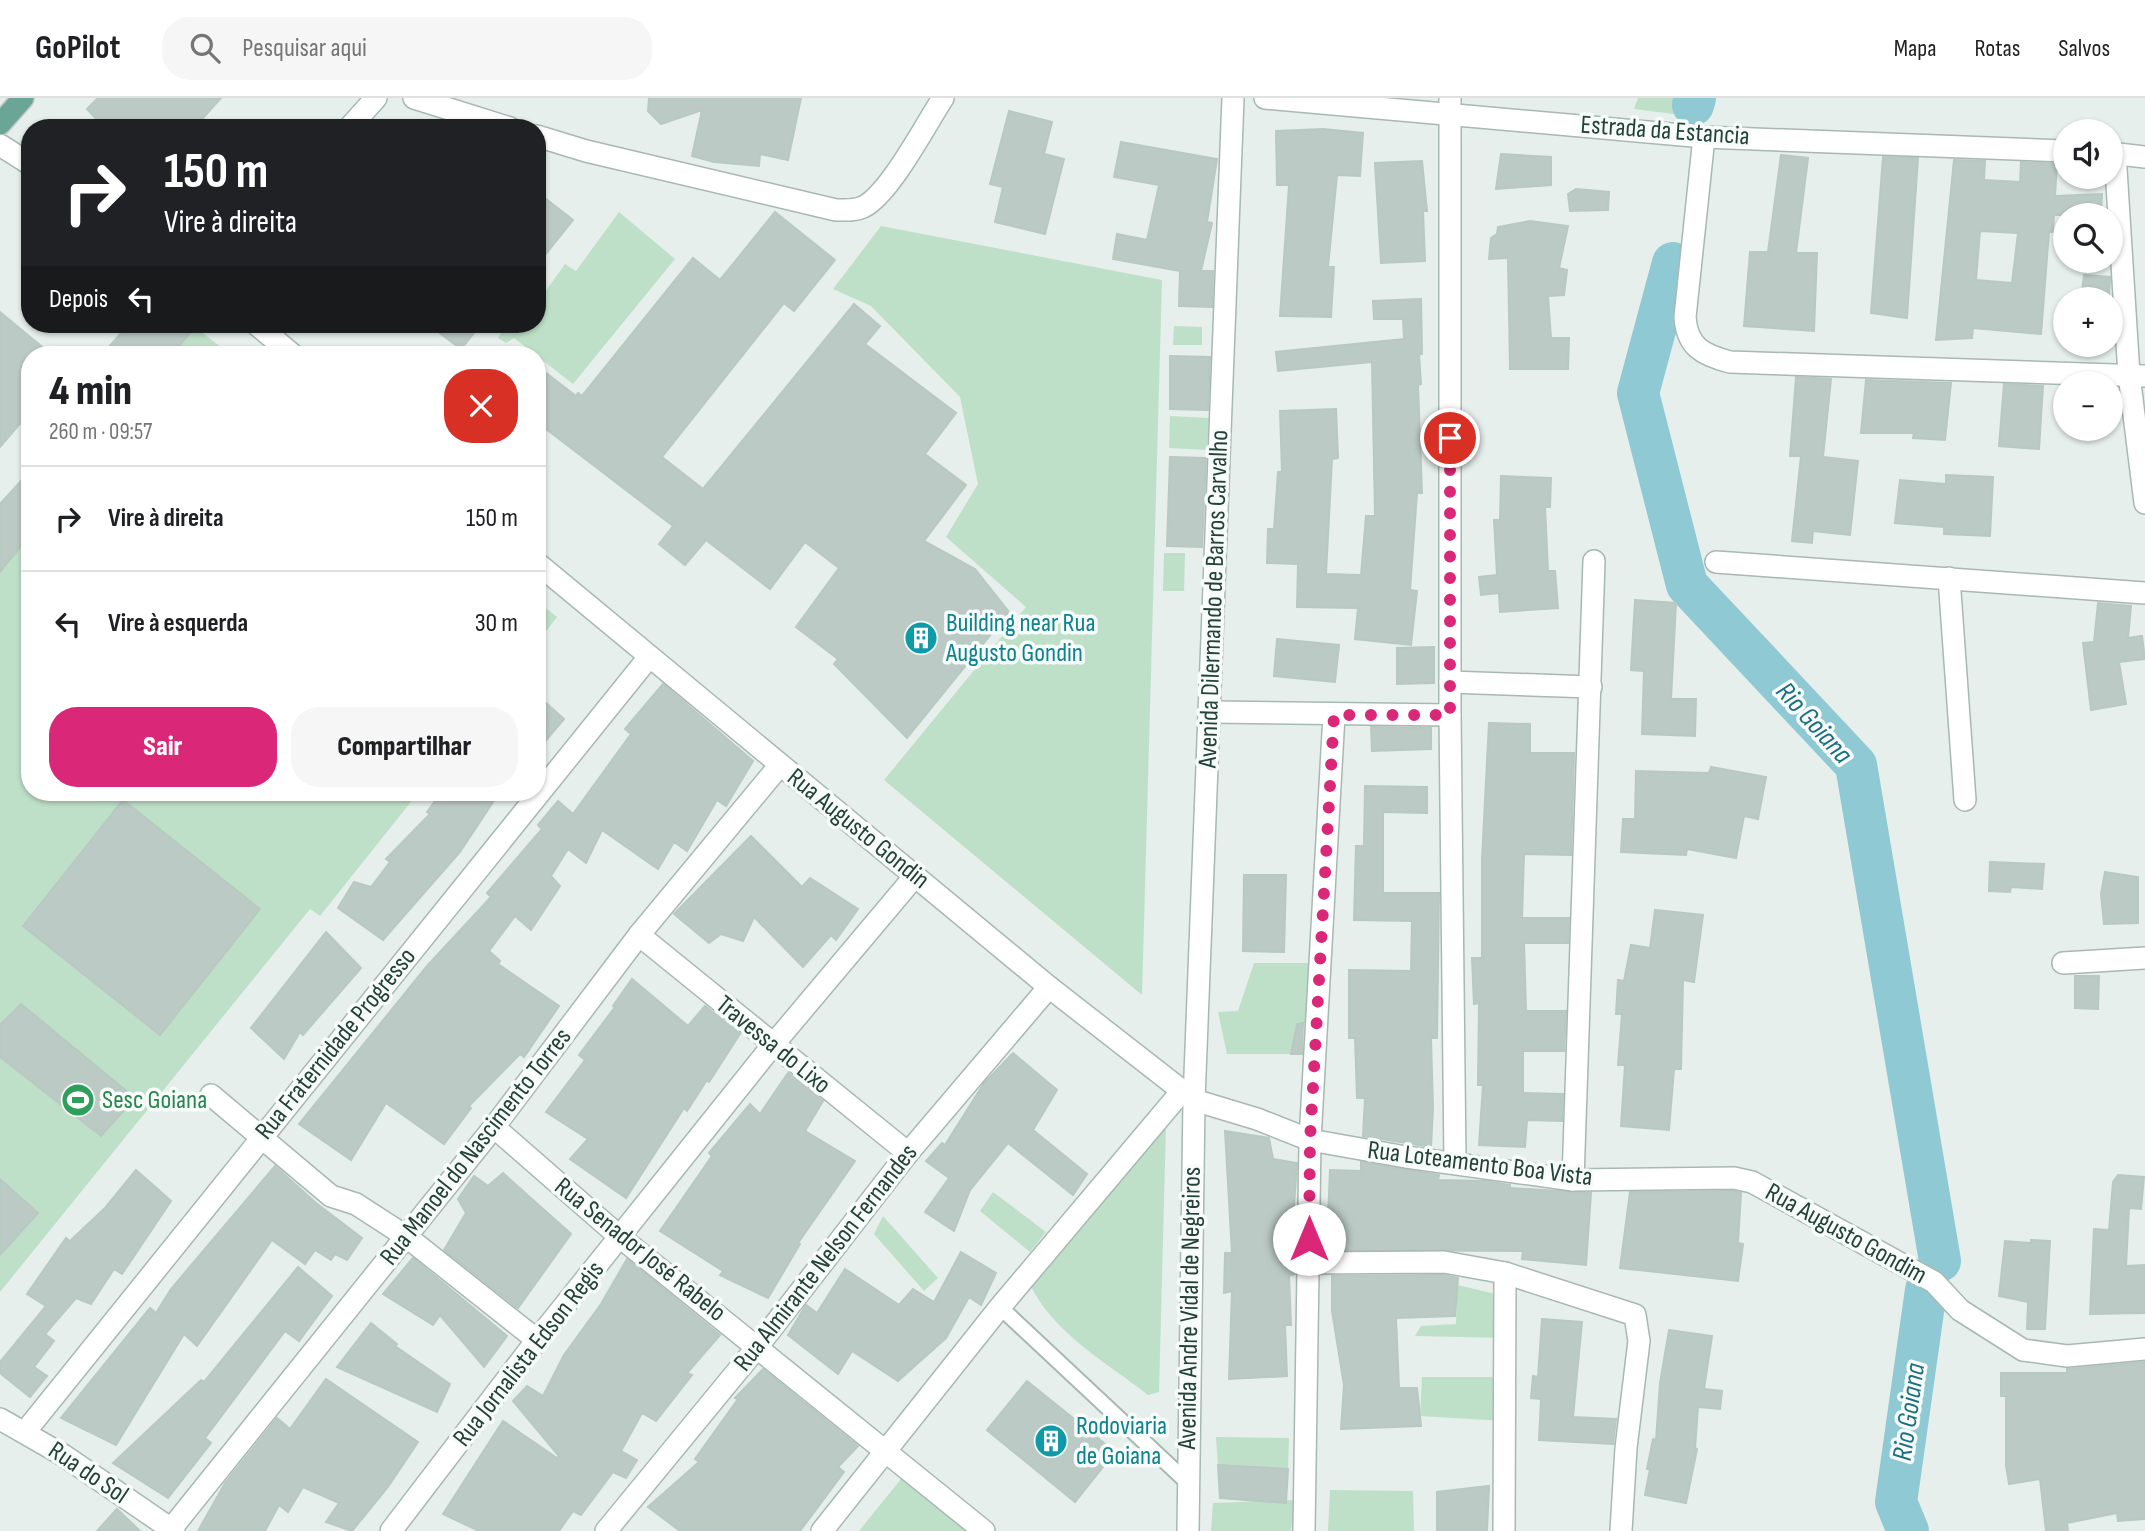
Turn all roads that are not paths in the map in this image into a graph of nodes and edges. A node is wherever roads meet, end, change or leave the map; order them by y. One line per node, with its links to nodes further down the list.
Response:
1 (23, 98): 10 (main road)
2 (376, 98): 8 (street)
3 (414, 98): 9 (street)
4 (943, 98): 12 (street)
5 (1233, 98): 31 (street, Avenida Dilermando de Barros Carvalho)
6 (1265, 98): 7 (street, Estrada da Estancia)
7 (1450, 105): 11 (street, Estrada da Estancia); 29 (street)
8 (357, 119)
9 (481, 119)
10 (0, 124)
11 (1704, 137): 14 (street, Estrada da Estancia); 21 (street)
12 (546, 138)
13 (0, 145): 17 (street)
14 (2053, 151)
15 (2123, 154): 16 (street)
16 (2145, 157)
17 (21, 158)
18 (2117, 189): 21 (street)
19 (267, 333): 20 (street)
20 (282, 346)
21 (2137, 376): 22 (street)
22 (2145, 503)
23 (1594, 561): 30 (street)
24 (1716, 562): 26 (street)
25 (546, 571): 28 (street, Rua Augusto Gondin)
26 (1949, 578): 27 (street); 36 (street)
27 (2145, 593)
28 (649, 657): 34 (street, Rua Augusto Gondin); 35 (street, Rua Fraternidade Progresso)
29 (1450, 682): 30 (street); 33 (street)
30 (1591, 688): 52 (street)
31 (1211, 712): 32 (street); 45 (street, Avenida Dilermando de Barros Carvalho)
32 (1334, 715): 33 (street); 48 (street)
33 (1450, 715): 50 (street)
34 (780, 765): 38 (street, Rua Augusto Gondin); 39 (street, Rua Manoel do Nascimento Torres)
35 (546, 784)
36 (1965, 800)
37 (533, 801): 47 (street, Rua Fraternidade Progresso)
38 (915, 877): 42 (street, Rua Augusto Gondin); 43 (street, Rua Jornalista Edson Regis)
39 (639, 935): 43 (street, Travessa do Lixo); 46 (street, Rua Manoel do Nascimento Torres)
40 (2145, 958): 41 (street)
41 (2063, 963)
42 (1049, 987): 45 (street, Rua Augusto Gondin); 49 (street, Rua Almirante Nelson Fernandes)
43 (772, 1046): 49 (street, Travessa do Lixo); 54 (street, Rua Jornalista Edson Regis)
44 (211, 1095): 47 (street)
45 (1188, 1095): 48 (street, Rua Loteamento Boa Vista); 57 (street); 64 (street, Avenida Andre Vidal de Negreiros)
46 (494, 1127): 53 (street, Rua Manoel do Nascimento Torres); 54 (street, Rua Senador José Rabelo)
47 (261, 1137): 53 (street); 62 (street, Rua Fraternidade Progresso)
48 (1310, 1140): 50 (street, Rua Loteamento Boa Vista); 55 (street)
49 (908, 1153): 59 (street, Rua Almirante Nelson Fernandes)
50 (1455, 1162): 52 (street, Rua Loteamento Boa Vista)
51 (1734, 1178): 52 (street, Rua Loteamento Boa Vista); 60 (street, Rua Augusto Gondim)
52 (1573, 1180)
53 (407, 1237): 58 (street); 66 (street, Rua Manoel do Nascimento Torres)
54 (620, 1237): 58 (street, Rua Jornalista Edson Regis); 59 (street, Rua Senador José Rabelo)
55 (1309, 1263): 56 (street); 72 (street)
56 (1505, 1273): 73 (street); 74 (street)
57 (1000, 1307): 63 (street); 64 (lane)
58 (537, 1340): 65 (street, Rua Jornalista Edson Regis)
59 (758, 1346): 63 (street, Rua Senador José Rabelo); 68 (street, Rua Almirante Nelson Fernandes)
60 (2145, 1349)
61 (0, 1419): 62 (street, Rua do Sol)
62 (25, 1432): 66 (street, Rua do Sol)
63 (885, 1450): 69 (street); 70 (street, Rua Senador José Rabelo)
64 (1186, 1482): 71 (street, Avenida Andre Vidal de Negreiros)
65 (397, 1524): 67 (street)
66 (173, 1530)
67 (420, 1531)
68 (606, 1531)
69 (822, 1531)
70 (984, 1531)
71 (1188, 1531)
72 (1304, 1531)
73 (1504, 1531)
74 (1621, 1531)

